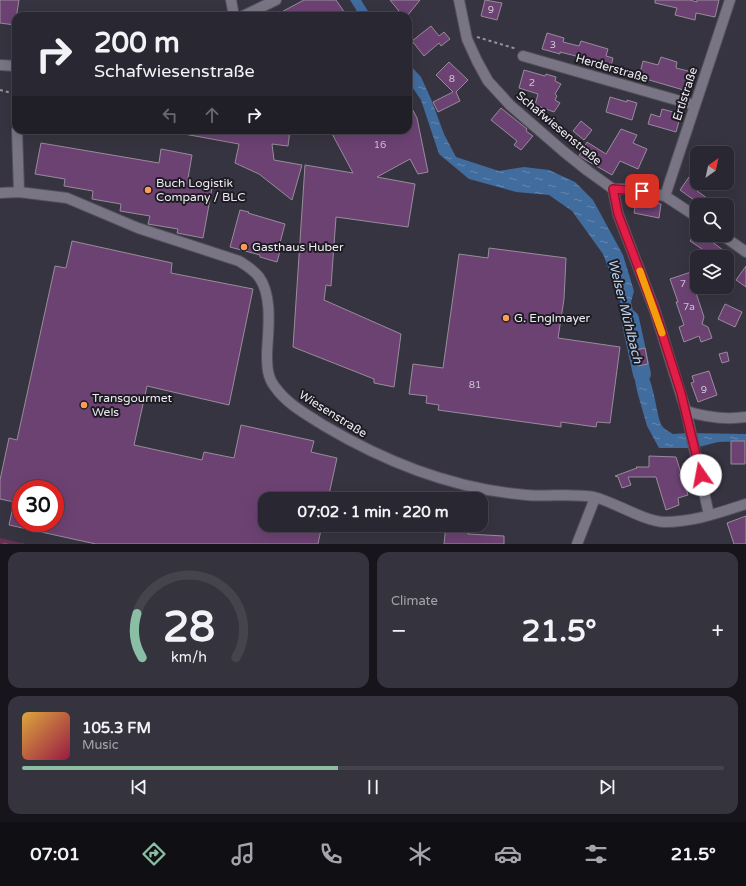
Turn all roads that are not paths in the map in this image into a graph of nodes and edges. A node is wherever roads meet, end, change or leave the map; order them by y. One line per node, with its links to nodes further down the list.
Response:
1 (232, 0): 5 (street)
2 (276, 0): 6 (street)
3 (459, 0): 12 (street, Schafwiesenstraße)
4 (730, 0): 10 (street, Ertlstraße)
5 (234, 12)
6 (250, 12)
7 (523, 56): 10 (street, Herderstraße)
8 (0, 64): 9 (street)
9 (12, 66)
10 (694, 105): 15 (street, Ertlstraße)
11 (17, 134): 13 (street)
12 (613, 189): 15 (street); 19 (street)
13 (18, 192): 14 (street, Wiesenstraße); 21 (street, Wiesenstraße)
14 (0, 193)
15 (665, 196): 16 (street)
16 (690, 212)
17 (732, 242): 18 (street)
18 (746, 252)
19 (686, 411): 20 (street); 23 (street)
20 (746, 417)
21 (595, 498): 23 (street, Wiesenstraße); 24 (street)
22 (746, 504): 23 (street, Wiesenstraße)
23 (709, 515)
24 (577, 544)

